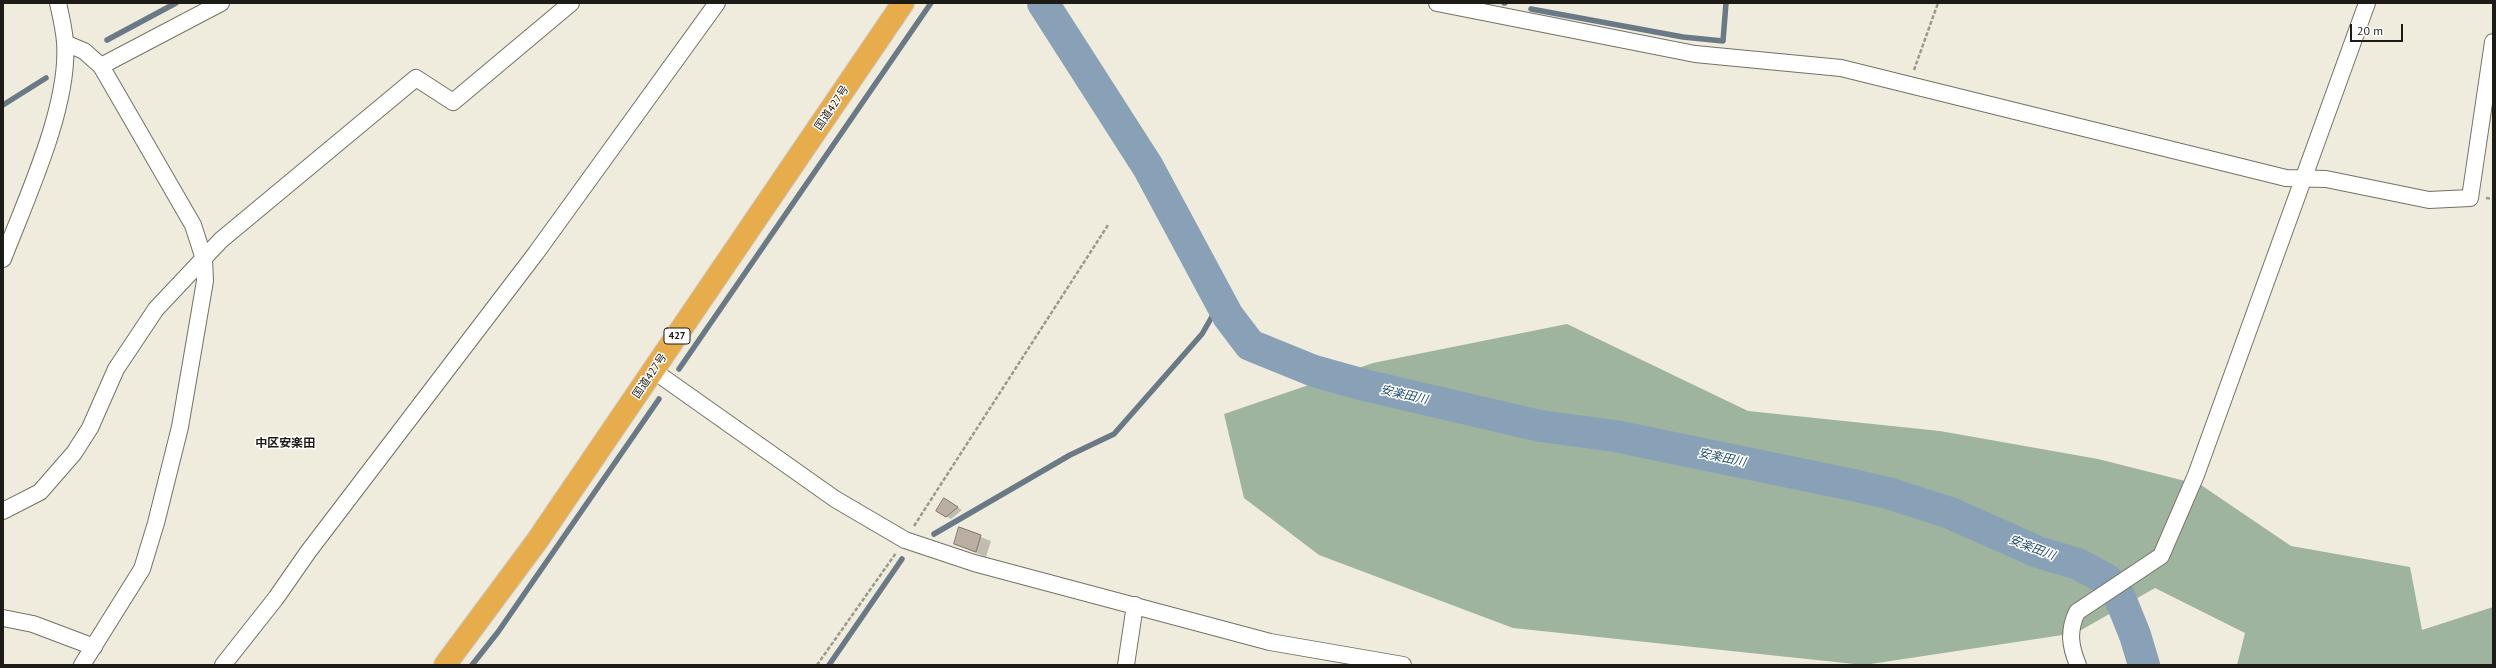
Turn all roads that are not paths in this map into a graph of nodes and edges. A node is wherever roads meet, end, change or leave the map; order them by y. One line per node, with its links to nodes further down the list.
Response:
1 (58, 3): 9 (street)
2 (221, 3): 10 (street)
3 (571, 3): 13 (street)
4 (717, 3): 20 (street)
5 (903, 3): 14 (highway, 国道427号 / 427)
6 (1437, 3): 11 (street)
7 (2367, 3): 11 (street)
8 (2493, 42): 11 (street)
9 (65, 43): 10 (street); 12 (street)
10 (101, 66): 13 (street)
11 (2302, 179): 24 (street)
12 (3, 259)
13 (204, 259): 15 (street); 18 (street)
14 (654, 371): 16 (street); 21 (highway, 国道427号 / 427)
15 (3, 511)
16 (1135, 605): 22 (street); 23 (street)
17 (3, 618): 18 (street)
18 (94, 647): 19 (street)
19 (82, 665)
20 (223, 665)
21 (445, 665)
22 (1126, 665)
23 (1403, 665)
24 (2078, 665)

